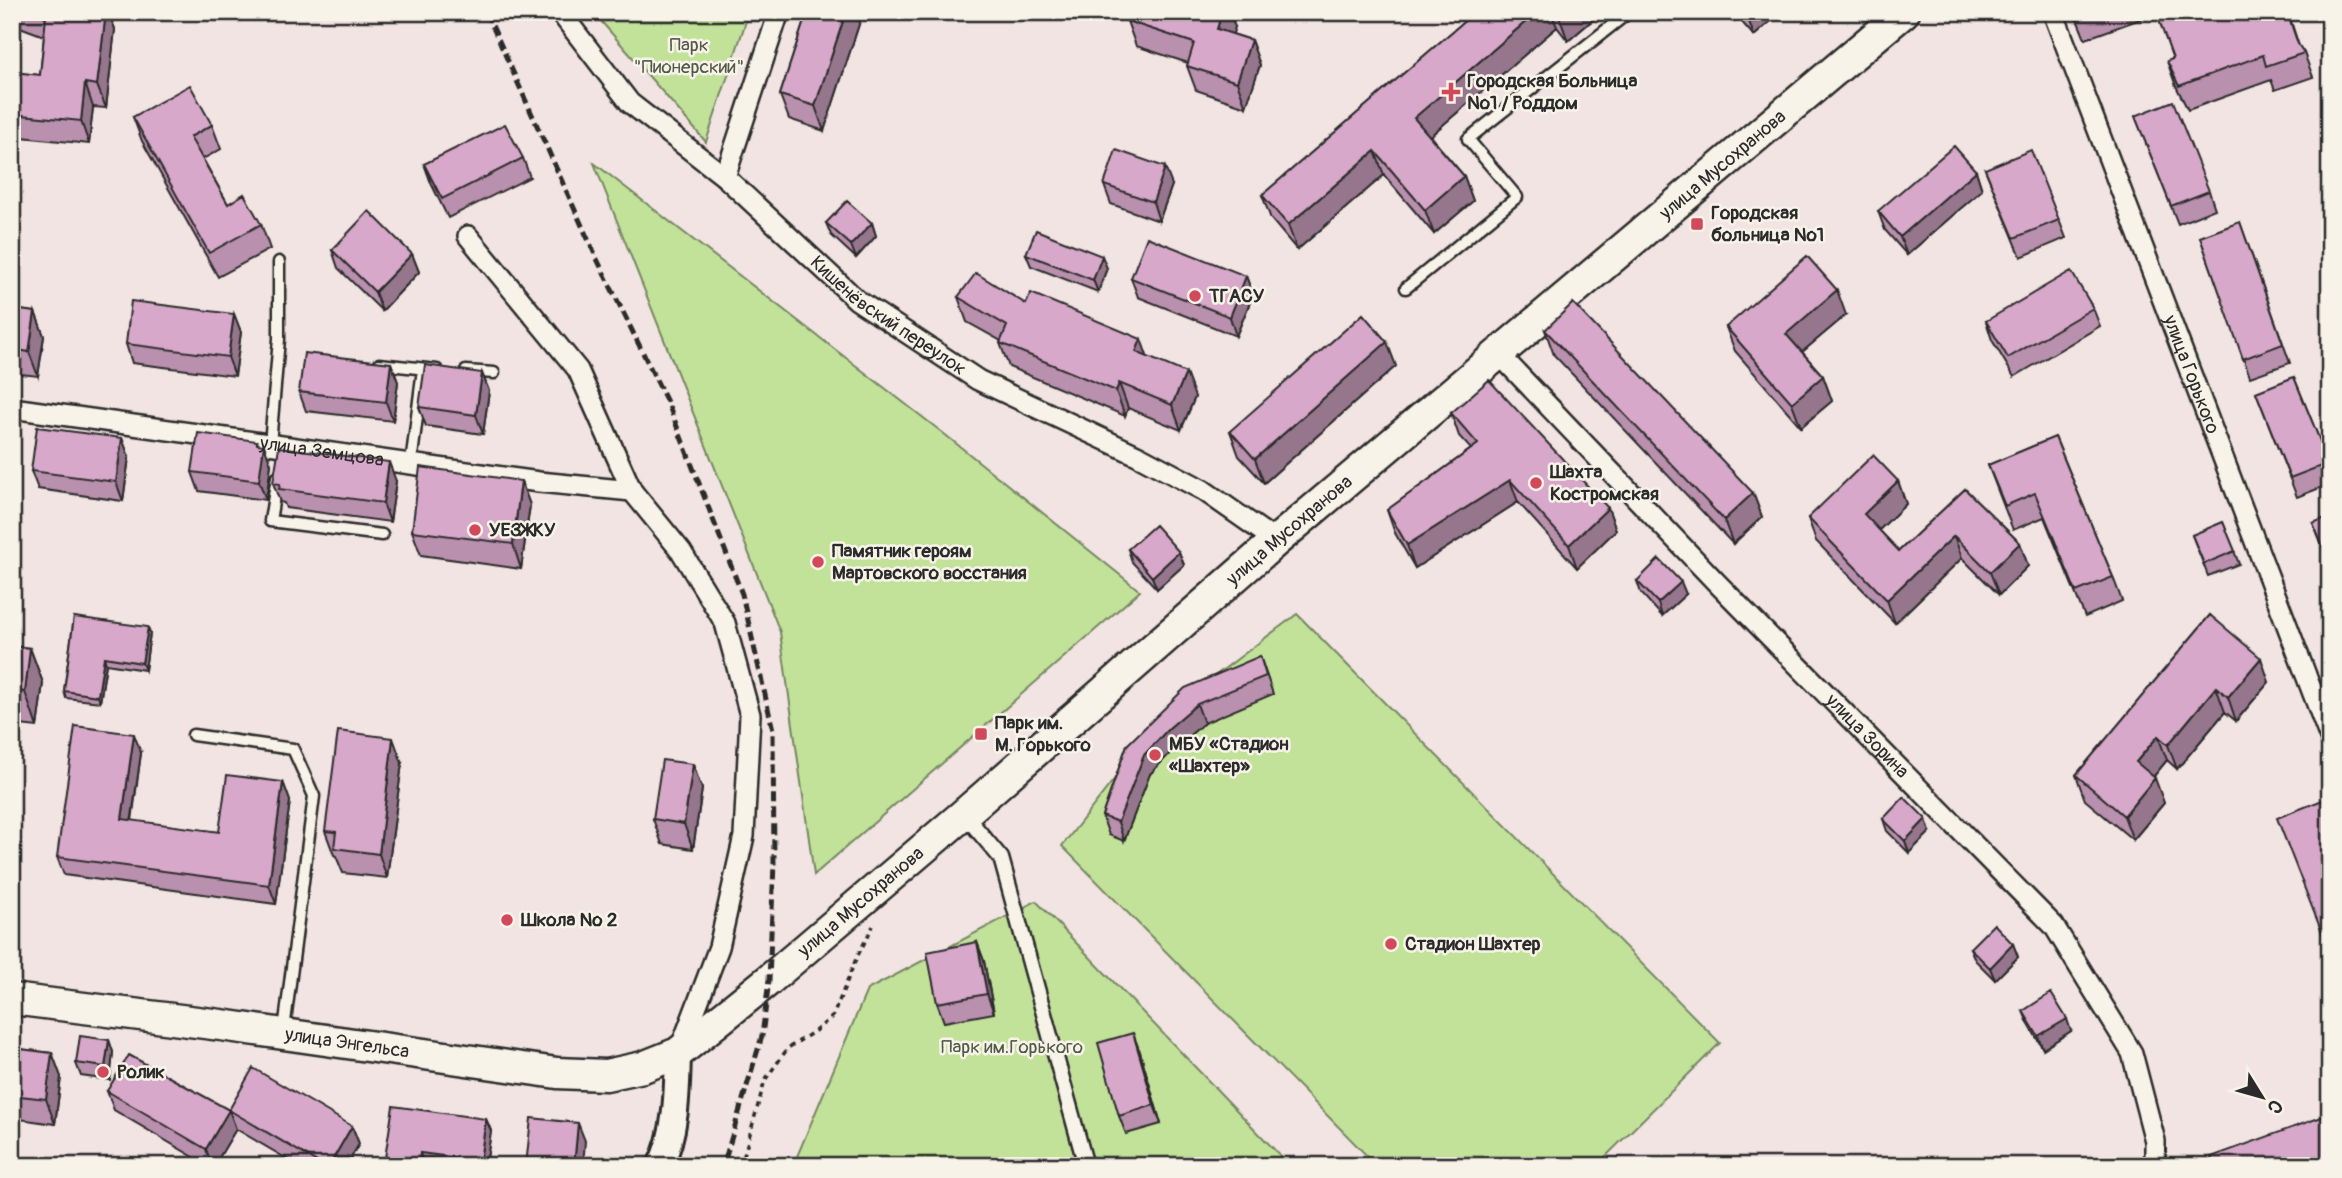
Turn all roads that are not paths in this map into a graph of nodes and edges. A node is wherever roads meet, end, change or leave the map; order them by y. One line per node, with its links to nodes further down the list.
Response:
1 (560, 12): 6 (street, Кишенёвский переулок)
2 (779, 12): 6 (street)
3 (1629, 12): 9 (lane)
4 (1904, 12): 10 (main road, улица Мусохранова)
5 (2053, 12): 24 (street, улица Горького)
6 (725, 177): 22 (street, Кишенёвский переулок)
7 (468, 236): 20 (street)
8 (279, 262): 17 (lane)
9 (1406, 288)
10 (1498, 352): 22 (main road, улица Мусохранова); 31 (street, улица Зорина)
11 (370, 362): 12 (lane)
12 (423, 369): 13 (lane); 18 (lane)
13 (446, 370)
14 (458, 371): 15 (lane)
15 (494, 373)
16 (12, 408): 17 (street, улица Земцова)
17 (277, 449): 18 (street, улица Земцова)
18 (411, 464): 20 (street, улица Земцова)
19 (278, 471): 21 (lane)
20 (632, 491): 28 (street)
21 (382, 535)
22 (1276, 541): 25 (main road, улица Мусохранова)
23 (193, 735): 27 (lane)
24 (2330, 738)
25 (964, 814): 28 (main road, улица Мусохранова); 30 (street)
26 (12, 999): 27 (main road, улица Энгельса)
27 (284, 1034): 28 (main road, улица Энгельса)
28 (678, 1053): 29 (street)
29 (660, 1166)
30 (1086, 1166)
31 (2155, 1166)

